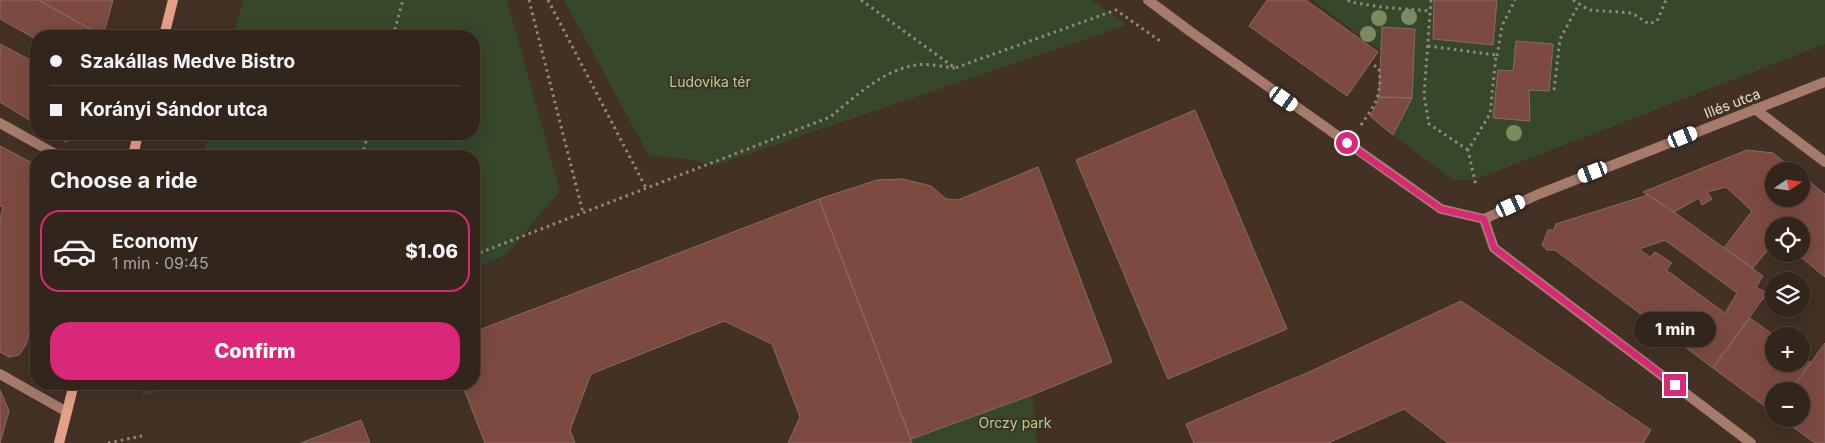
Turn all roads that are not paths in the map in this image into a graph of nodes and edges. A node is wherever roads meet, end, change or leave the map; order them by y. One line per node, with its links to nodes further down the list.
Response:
1 (173, 0): 3 (main road)
2 (1148, 0): 11 (street)
3 (166, 30)
4 (1825, 82): 5 (street, Illés utca)
5 (1755, 109): 10 (street); 11 (street, Illés utca)
6 (0, 123): 8 (street)
7 (30, 140): 9 (street)
8 (30, 140)
9 (48, 150)
10 (1825, 162)
11 (1484, 219): 16 (street)
12 (0, 374): 14 (street)
13 (72, 390): 14 (main road)
14 (67, 412): 15 (main road)
15 (59, 443)
16 (1751, 443)

